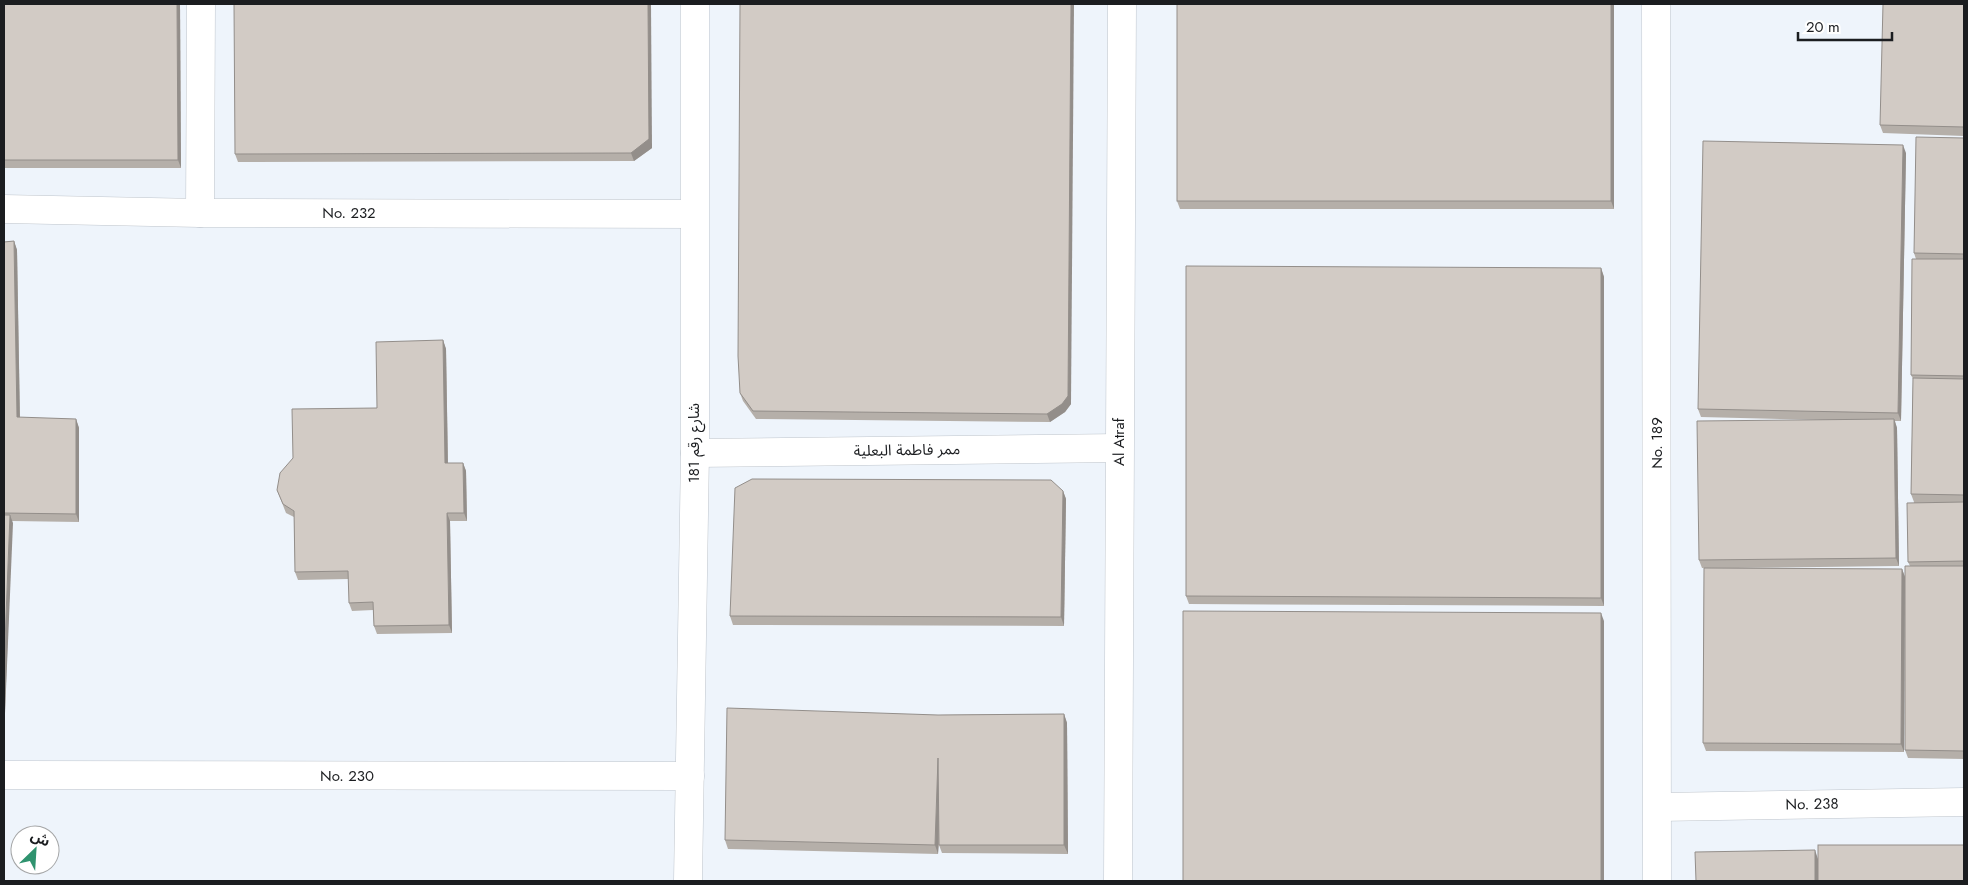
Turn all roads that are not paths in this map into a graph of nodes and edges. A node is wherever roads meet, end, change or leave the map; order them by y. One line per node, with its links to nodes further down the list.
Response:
1 (201, 4): 6 (street)
2 (695, 4): 7 (street, شارع رقم 181)
3 (1122, 4): 8 (street, Al Atraf)
4 (1656, 4): 13 (street, No. 189)
5 (4, 208): 6 (street, No. 232)
6 (200, 213): 7 (street, No. 232)
7 (694, 214): 9 (street, شارع رقم 181)
8 (1119, 448): 9 (street, ممر فاطمة البعلية); 15 (street, Al Atraf)
9 (694, 453): 11 (street, شارع رقم 181)
10 (4, 775): 11 (street, No. 230)
11 (690, 776): 14 (street, شارع رقم 181)
12 (1964, 802): 13 (street, No. 238)
13 (1659, 807): 16 (street, No. 189)
14 (688, 881)
15 (1118, 881)
16 (1657, 881)

